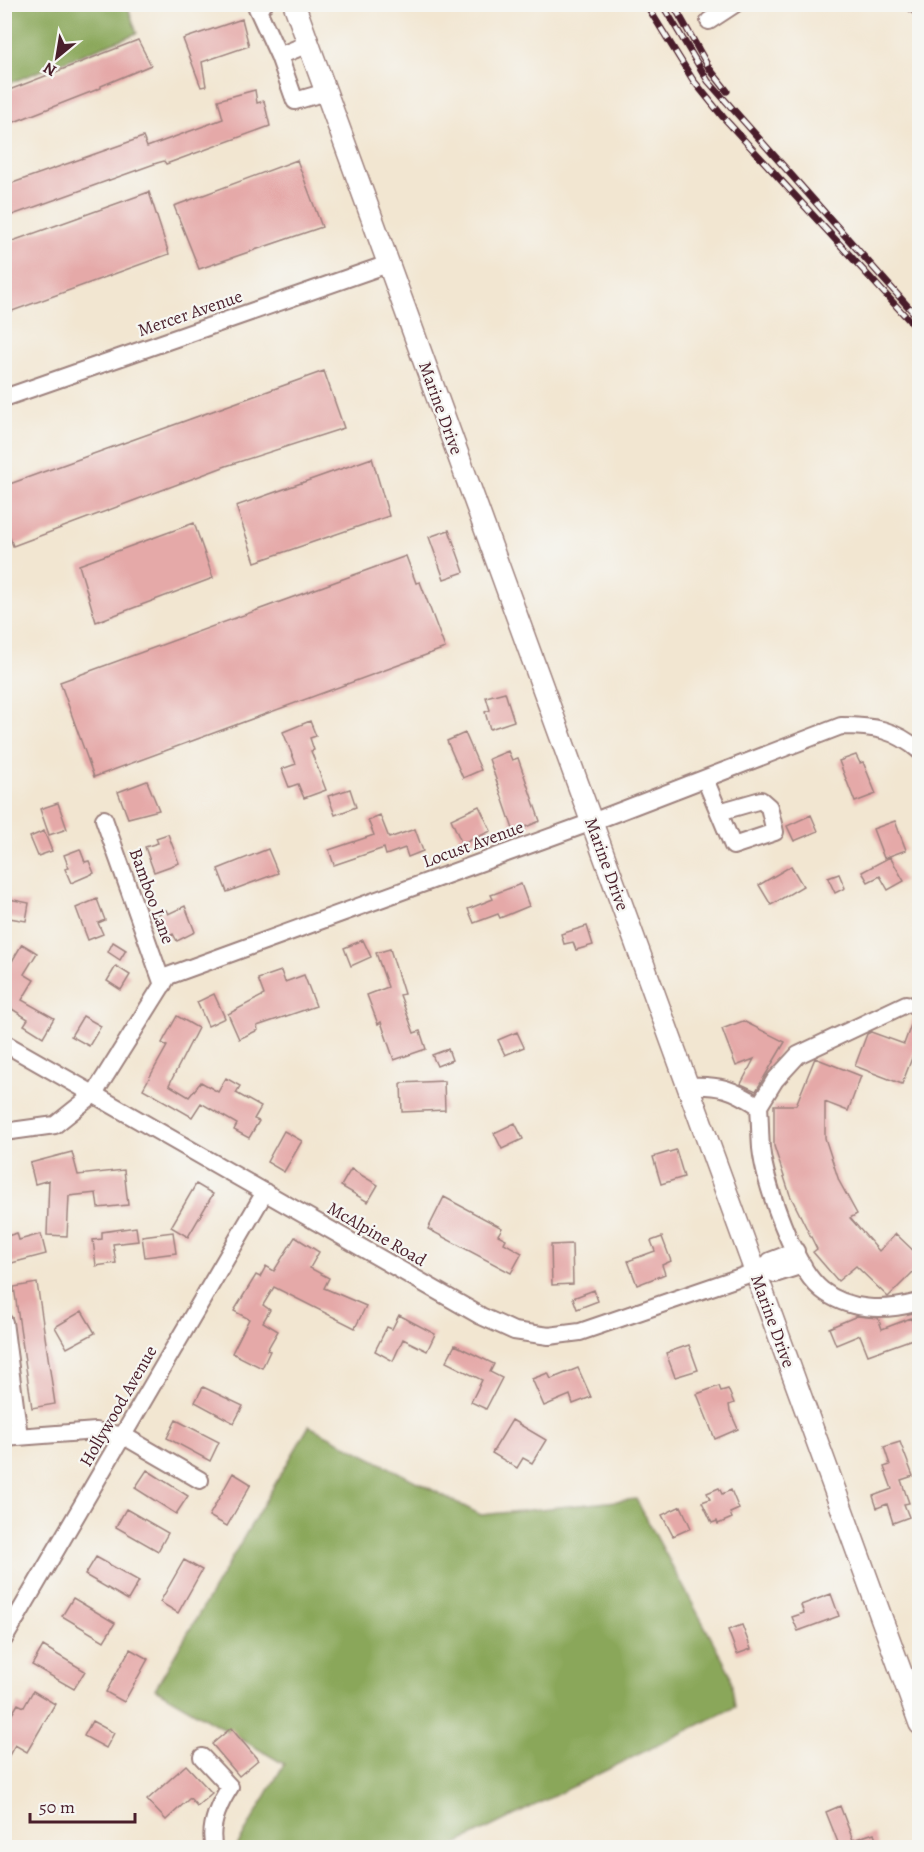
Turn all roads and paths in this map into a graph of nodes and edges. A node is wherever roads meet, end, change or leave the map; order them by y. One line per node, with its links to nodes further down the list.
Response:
1 (264, 4): 8 (street)
2 (294, 4): 7 (main road, Marine Drive)
3 (735, 4): 6 (street)
4 (915, 4): 5 (street)
5 (920, 8)
6 (709, 21)
7 (308, 44): 8 (street); 9 (main road, Marine Drive)
8 (279, 56): 9 (street)
9 (326, 92): 10 (main road, Marine Drive)
10 (388, 264): 11 (street, Mercer Avenue); 16 (main road, Marine Drive)
11 (4, 398)
12 (920, 751): 13 (street, Locust Avenue)
13 (705, 779): 14 (street); 16 (street, Locust Avenue)
14 (720, 812)
15 (104, 819): 17 (street, Bamboo Lane)
16 (592, 822): 17 (street, Locust Avenue); 20 (main road, Marine Drive)
17 (163, 985): 21 (street, Locust Avenue)
18 (906, 1004): 22 (street)
19 (4, 1043): 21 (street, McAlpine Road)
20 (687, 1086): 22 (street); 26 (main road, Marine Drive)
21 (94, 1094): 23 (street, Locust Avenue); 24 (street, McAlpine Road)
22 (759, 1106): 25 (street)
23 (4, 1132)
24 (265, 1192): 26 (street, McAlpine Road); 29 (street, Hollywood Avenue)
25 (799, 1258): 26 (street, McAlpine Road); 27 (street)
26 (760, 1271): 33 (main road, Marine Drive)
27 (915, 1303)
28 (4, 1322): 30 (street)
29 (124, 1436): 30 (street); 31 (street); 32 (street, Hollywood Avenue)
30 (12, 1437)
31 (200, 1480)
32 (4, 1639)
33 (920, 1724)
34 (202, 1757): 35 (street)
35 (214, 1848)

